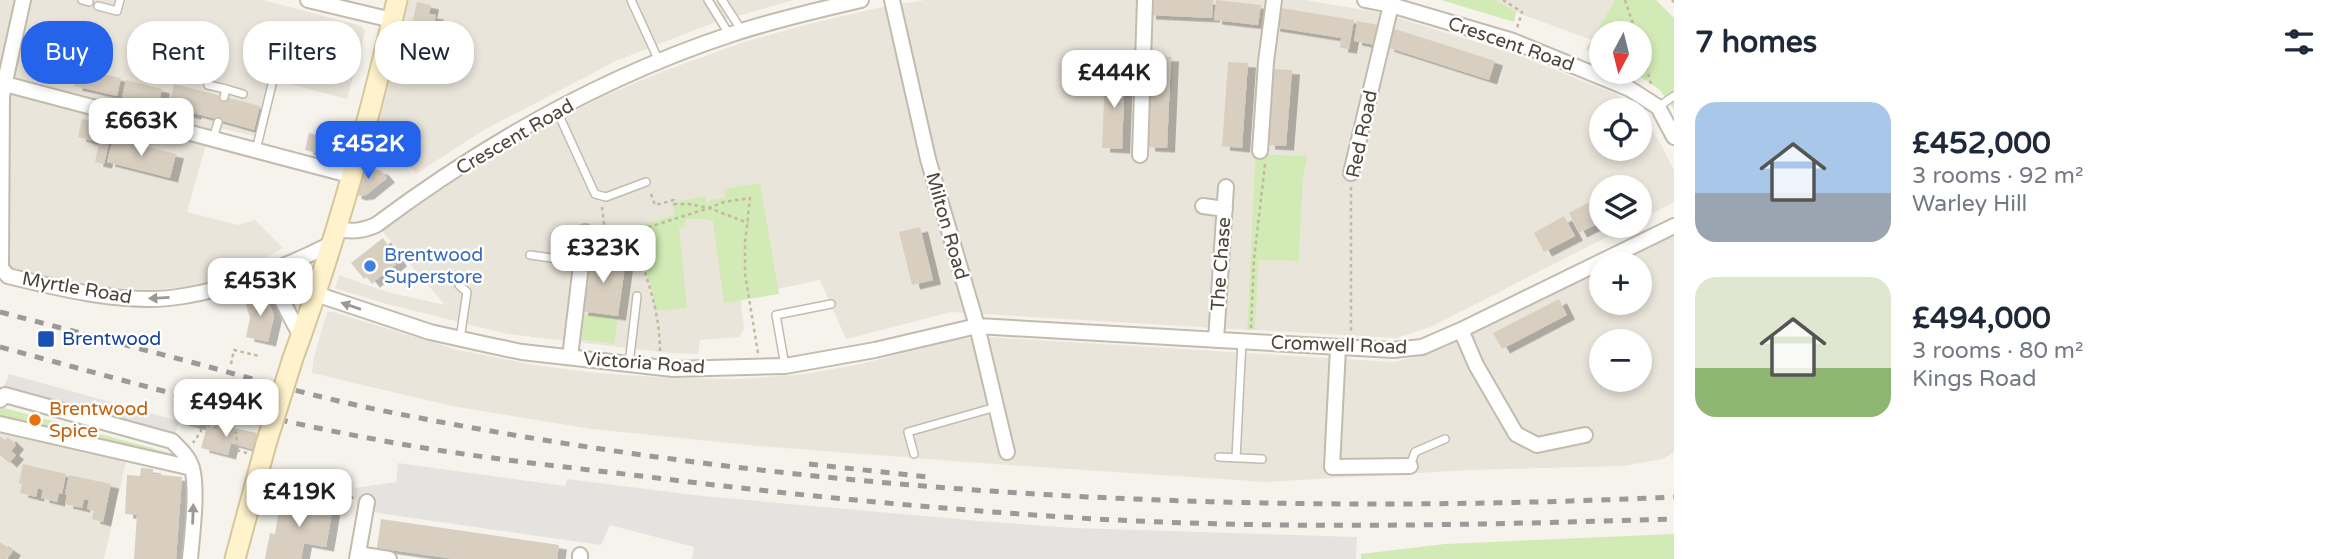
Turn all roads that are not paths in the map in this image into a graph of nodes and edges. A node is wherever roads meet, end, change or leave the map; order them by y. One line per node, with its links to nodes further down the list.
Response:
1 (23, 0): 18 (street, Myrtle Road)
2 (120, 0): 14 (lane)
3 (308, 0): 15 (street)
4 (397, 0): 15 (main road)
5 (631, 0): 17 (lane)
6 (708, 0): 16 (lane)
7 (722, 0): 16 (lane)
8 (861, 0): 16 (street, Crescent Road)
9 (892, 0): 47 (street, Milton Road)
10 (1144, 0): 30 (street)
11 (1274, 0): 29 (street)
12 (1365, 0): 13 (street, Crescent Road)
13 (1391, 5): 23 (street, Crescent Road); 31 (street, Red Road)
14 (98, 6)
15 (392, 20): 32 (main road)
16 (735, 33): 17 (street, Crescent Road)
17 (659, 61): 24 (street, Crescent Road)
18 (2, 84): 27 (street); 42 (street, Myrtle Road, one-way to 18)
19 (272, 84): 28 (lane)
20 (208, 85): 21 (lane)
21 (243, 94)
22 (1674, 96): 23 (lane)
23 (1658, 107): 26 (street, Crescent Road)
24 (557, 111): 33 (lane); 39 (street, Crescent Road)
25 (218, 122): 27 (lane)
26 (1674, 137)
27 (213, 140): 28 (street)
28 (256, 151): 32 (street)
29 (1260, 151)
30 (1140, 155)
31 (1350, 173)
32 (353, 176): 39 (main road)
33 (646, 182)
34 (1226, 187): 36 (street, The Chase)
35 (1203, 206): 36 (street)
36 (1225, 208): 51 (street, The Chase)
37 (1674, 226): 48 (street, Cromwell Road)
38 (585, 232): 41 (street)
39 (333, 236): 42 (street, Myrtle Road); 44 (main road)
40 (530, 255): 41 (lane)
41 (581, 262): 54 (street)
42 (272, 269): 49 (street)
43 (459, 285): 50 (lane)
44 (316, 294): 49 (main road); 50 (street, Victoria Road, one-way to 44)
45 (637, 296): 55 (lane)
46 (831, 304): 56 (lane)
47 (977, 326): 51 (street, Cromwell Road); 56 (street, Victoria Road); 58 (street, Milton Road)
48 (1461, 330): 53 (street, Cromwell Road); 60 (street)
49 (301, 337): 72 (main road, bridge)
50 (460, 339): 54 (street, Victoria Road)
51 (1216, 340): 52 (street, Cromwell Road)
52 (1246, 341): 53 (street, Cromwell Road); 65 (lane)
53 (1344, 349): 67 (street)
54 (570, 358): 55 (street, Victoria Road)
55 (629, 365): 56 (street, Victoria Road)
56 (785, 366)
57 (2, 395): 68 (street)
58 (996, 407): 62 (street, Milton Road); 63 (lane)
59 (0, 424): 68 (street)
60 (1586, 435)
61 (1445, 439): 67 (lane)
62 (1007, 452)
63 (914, 454)
64 (1219, 457): 65 (lane)
65 (1236, 458): 66 (lane)
66 (1262, 459)
67 (1410, 466)
68 (192, 468): 71 (street, one-way to 68)
69 (368, 502): 70 (street)
70 (357, 556): 73 (street)
71 (190, 559)
72 (235, 559)
73 (390, 559)

